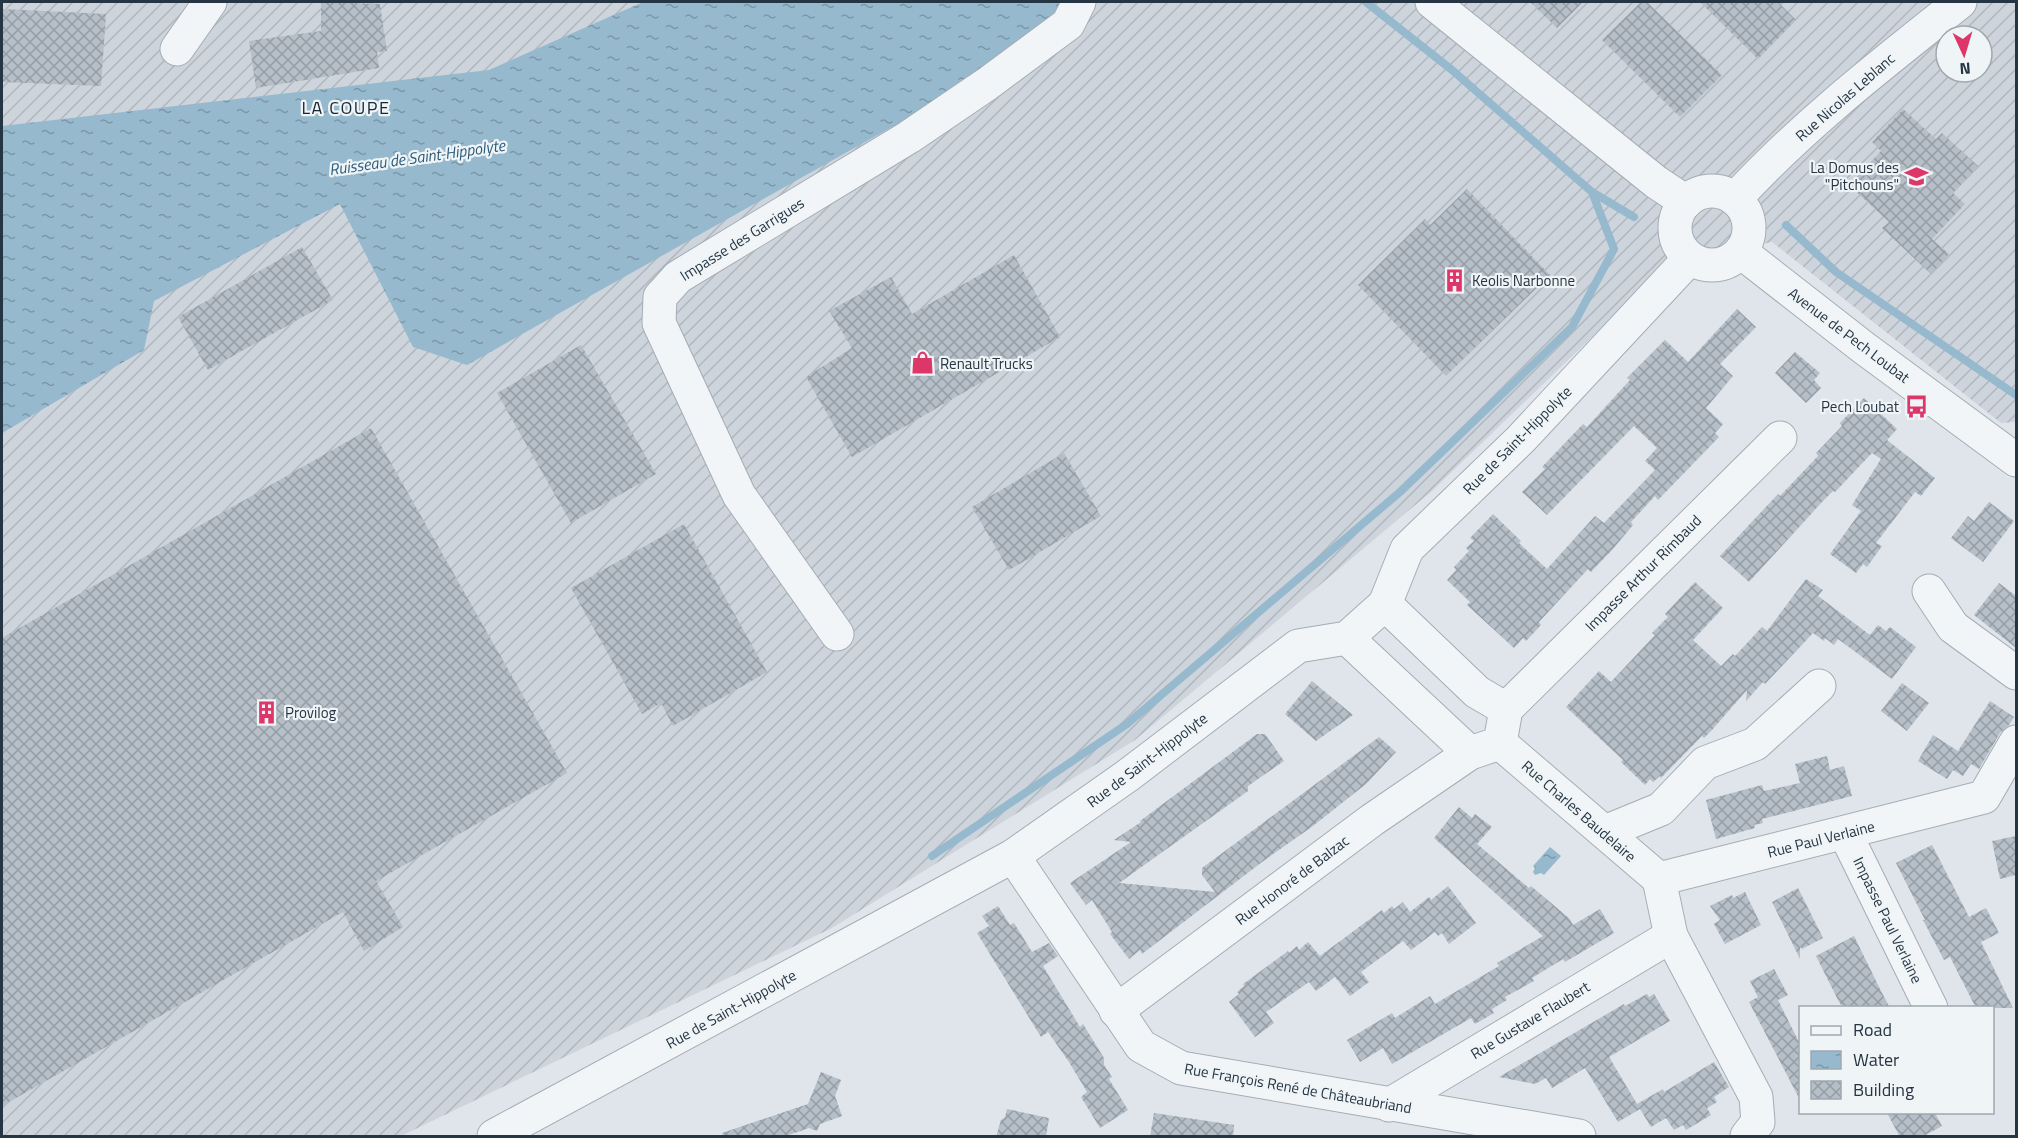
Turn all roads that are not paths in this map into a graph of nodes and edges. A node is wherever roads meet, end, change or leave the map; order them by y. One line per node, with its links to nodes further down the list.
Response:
1 (210, 2): 5 (street)
2 (1079, 2): 14 (street, Impasse des Garrigues)
3 (1432, 2): 7 (street)
4 (1960, 2): 6 (street, Rue Nicolas Leblanc)
5 (177, 49)
6 (1734, 199): 7 (street); 8 (street)
7 (1686, 202): 9 (street)
8 (1741, 252): 9 (street); 11 (street, Avenue de Pech Loubat)
9 (1690, 258): 13 (street, Rue de Saint-Hippolyte)
10 (1780, 438): 18 (street, Impasse Arthur Rimbaud)
11 (2016, 460)
12 (1929, 591): 16 (street)
13 (1385, 604): 15 (street, Rue de Saint-Hippolyte); 18 (street)
14 (837, 634)
15 (1347, 638): 20 (street, Rue Charles Baudelaire); 25 (street, Rue de Saint-Hippolyte)
16 (2016, 673)
17 (1819, 686): 23 (street)
18 (1506, 709): 20 (street)
19 (2016, 742): 22 (street)
20 (1485, 748): 23 (street, Rue Charles Baudelaire); 29 (street, Rue Honoré de Balzac)
21 (2016, 792): 22 (street, Rue Paul Verlaine)
22 (1984, 797): 24 (street, Rue Paul Verlaine)
23 (1605, 832): 26 (street, Rue Charles Baudelaire)
24 (1845, 833): 26 (street, Rue Paul Verlaine); 28 (street, Impasse Paul Verlaine)
25 (1013, 856): 29 (street, Rue François René de Châteaubriand); 31 (street, Rue de Saint-Hippolyte)
26 (1659, 879): 27 (street)
27 (1671, 936): 30 (street, Rue Gustave Flaubert); 33 (street)
28 (1930, 1006)
29 (1116, 1011): 30 (street, Rue François René de Châteaubriand)
30 (1389, 1105): 32 (street, Rue François René de Châteaubriand)
31 (494, 1137)
32 (1579, 1137)
33 (1747, 1137)

